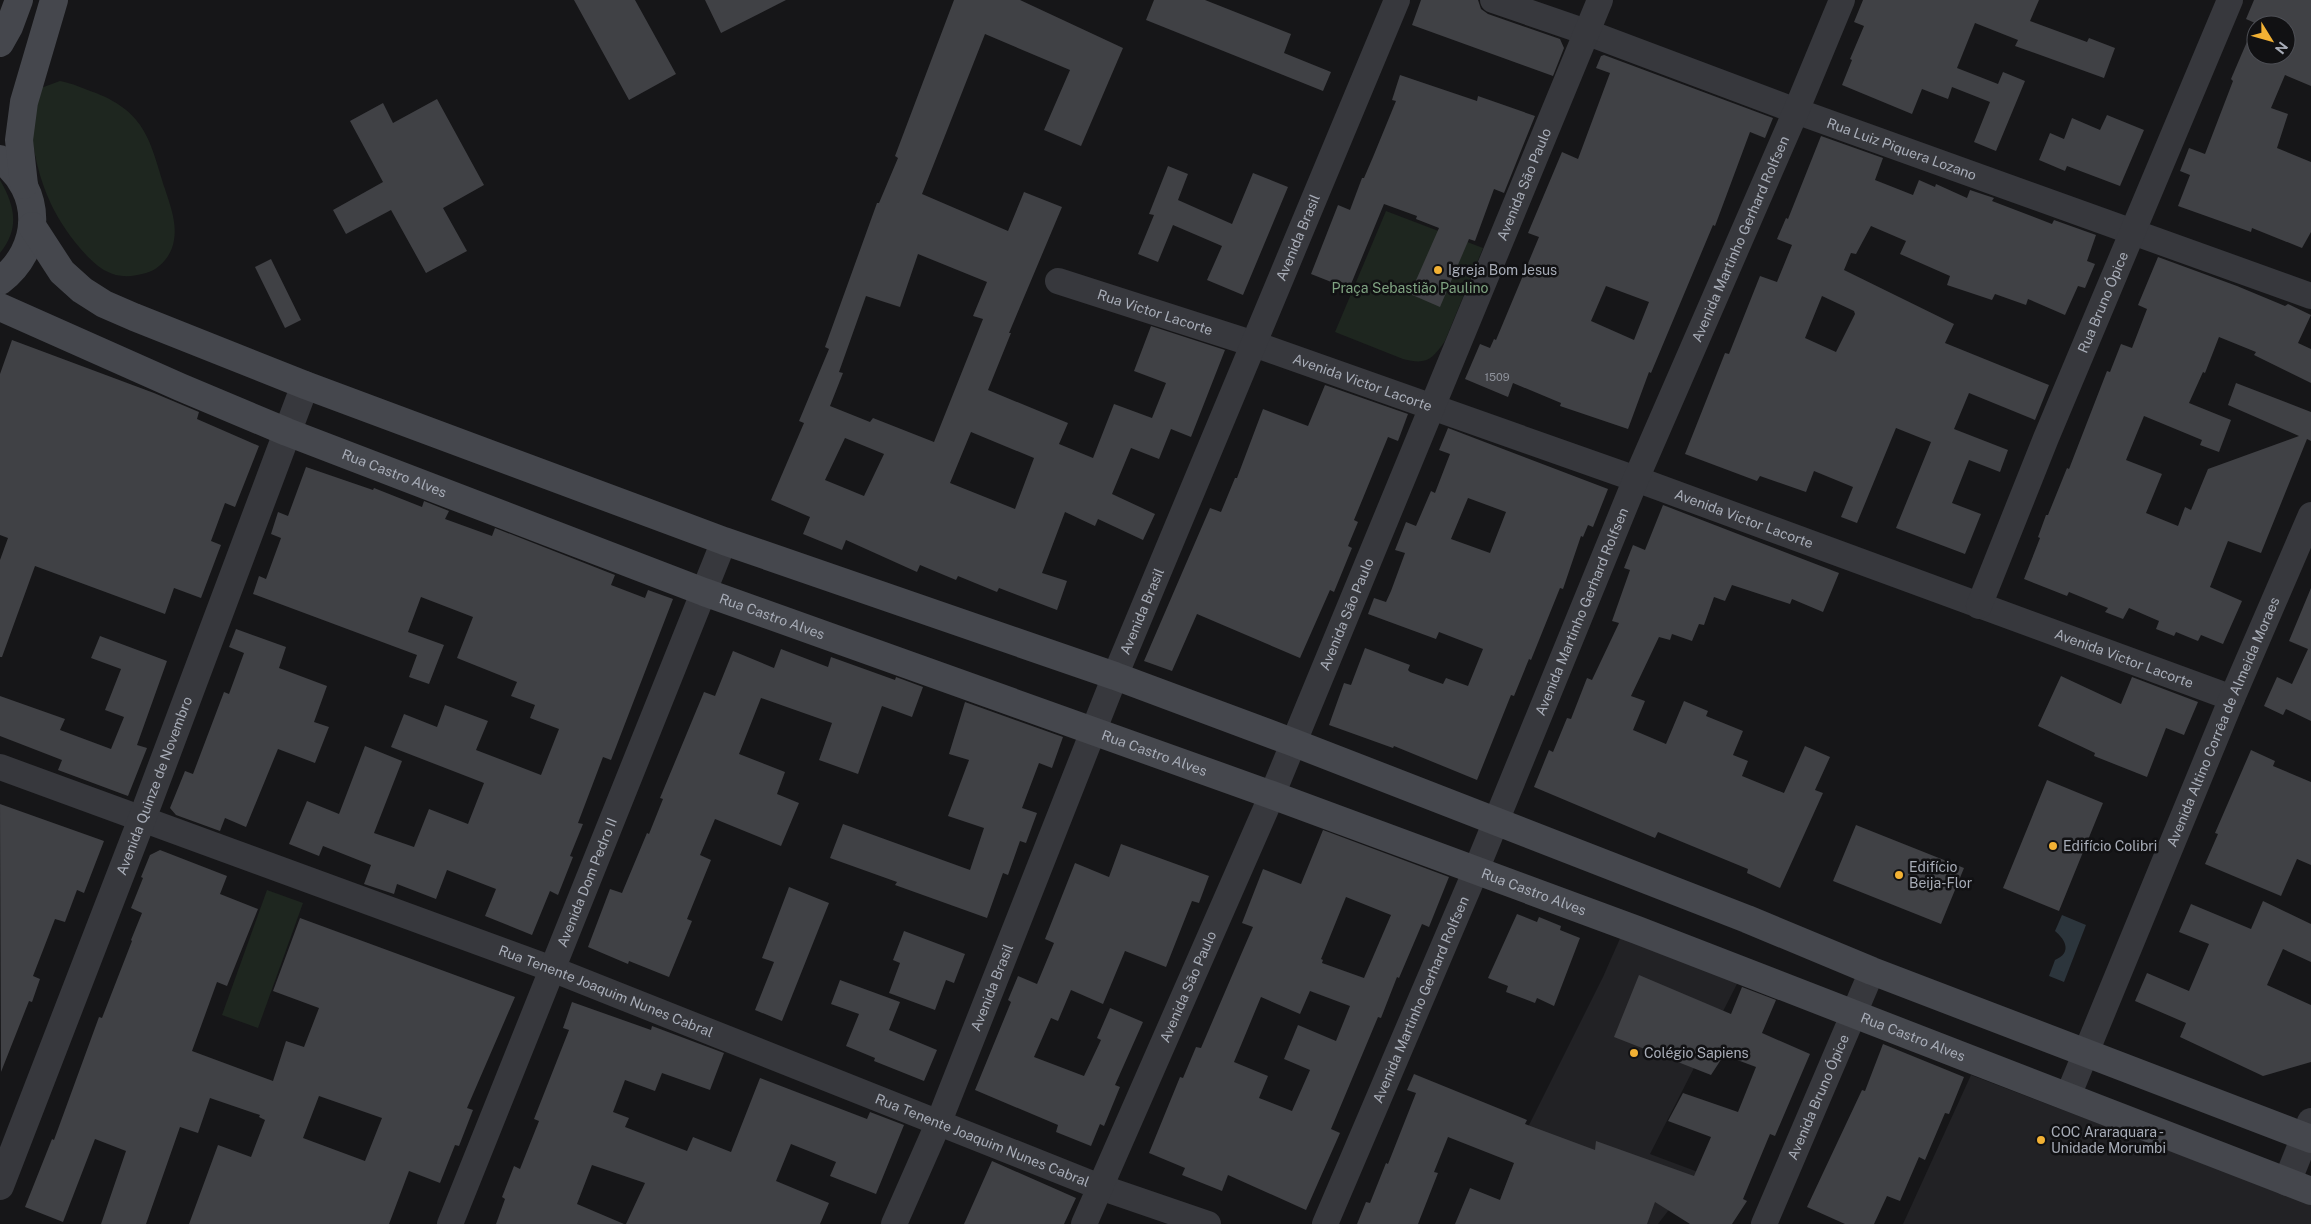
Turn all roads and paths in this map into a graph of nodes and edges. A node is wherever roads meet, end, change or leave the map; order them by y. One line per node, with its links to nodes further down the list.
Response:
1 (19, 0): 9 (main road)
2 (54, 0): 12 (main road)
3 (1397, 0): 19 (street, Avenida Brasil)
4 (1493, 0): 8 (street, Rua Luiz Piquera Lozano)
5 (1600, 0): 8 (street, Avenida São Paulo)
6 (1842, 0): 10 (street, Avenida Martinho Gerhard Rolfsen)
7 (2230, 0): 14 (street, Rua Bruno Ópice)
8 (1586, 32): 10 (street, Rua Luiz Piquera Lozano); 21 (street, Avenida São Paulo)
9 (0, 43)
10 (1796, 111): 14 (street, Rua Luiz Piquera Lozano); 23 (street, Avenida Martinho Gerhard Rolfsen)
11 (0, 160): 12 (main road)
12 (24, 185): 13 (main road)
13 (32, 226): 15 (main road); 20 (main road)
14 (2132, 233): 17 (street, Rua Luiz Piquera Lozano); 28 (street, Rua Bruno Ópice)
15 (0, 281)
16 (1058, 281): 19 (street, Rua Victor Lacorte)
17 (2307, 288)
18 (0, 307): 22 (main road, Rua Castro Alves)
19 (1254, 344): 21 (street, Avenida Victor Lacorte); 29 (street, Avenida Brasil)
20 (305, 385): 22 (street, Avenida Quinze de Novembro); 25 (main road)
21 (1432, 407): 23 (street, Avenida Victor Lacorte); 32 (street, Avenida São Paulo)
22 (287, 432): 27 (main road, Rua Castro Alves); 35 (street, Avenida Quinze de Novembro)
23 (1636, 479): 28 (street, Avenida Victor Lacorte); 36 (street, Avenida Martinho Gerhard Rolfsen)
24 (2311, 514): 26 (street, Avenida Altino Corrêa de Almeida Moraes)
25 (724, 541): 27 (street, Avenida Dom Pedro II); 29 (main road)
26 (2302, 560): 30 (street, Avenida Altino Corrêa de Almeida Moraes)
27 (704, 592): 31 (main road, Rua Castro Alves); 38 (street, Avenida Dom Pedro II)
28 (1979, 606): 30 (street, Avenida Victor Lacorte)
29 (1115, 676): 31 (street, Avenida Brasil); 32 (main road)
30 (2232, 698): 41 (street, Avenida Altino Corrêa de Almeida Moraes)
31 (1095, 732): 34 (main road, Rua Castro Alves); 43 (street, Avenida Brasil)
32 (1292, 742): 34 (street, Avenida São Paulo); 36 (main road)
33 (0, 767): 35 (street, Rua Tenente Joaquim Nunes Cabral)
34 (1272, 795): 37 (main road, Rua Castro Alves); 47 (street, Avenida São Paulo)
35 (142, 819): 38 (street, Rua Tenente Joaquim Nunes Cabral); 45 (street, Avenida Quinze de Novembro)
36 (1495, 820): 37 (street, Avenida Martinho Gerhard Rolfsen); 39 (main road)
37 (1476, 870): 40 (main road, Rua Castro Alves); 52 (street, Avenida Martinho Gerhard Rolfsen)
38 (552, 969): 43 (street, Rua Tenente Joaquim Nunes Cabral); 48 (street, Avenida Dom Pedro II)
39 (1872, 971): 40 (street, Avenida Bruno Ópice); 41 (main road)
40 (1854, 1016): 42 (main road, Rua Castro Alves); 53 (street, Avenida Bruno Ópice)
41 (2084, 1053): 42 (street, Avenida Altino Corrêa de Almeida Moraes); 44 (main road)
42 (2068, 1096): 46 (main road, Rua Castro Alves)
43 (938, 1124): 47 (street, Rua Tenente Joaquim Nunes Cabral); 49 (street, Avenida Brasil)
44 (2309, 1132): 46 (street)
45 (0, 1186)
46 (2299, 1186)
47 (1100, 1187): 50 (street, Avenida São Paulo); 51 (street, Rua Tenente Joaquim Nunes Cabral)
48 (450, 1224)
49 (894, 1224)
50 (1084, 1224)
51 (1208, 1224)
52 (1325, 1224)
53 (1764, 1224)

